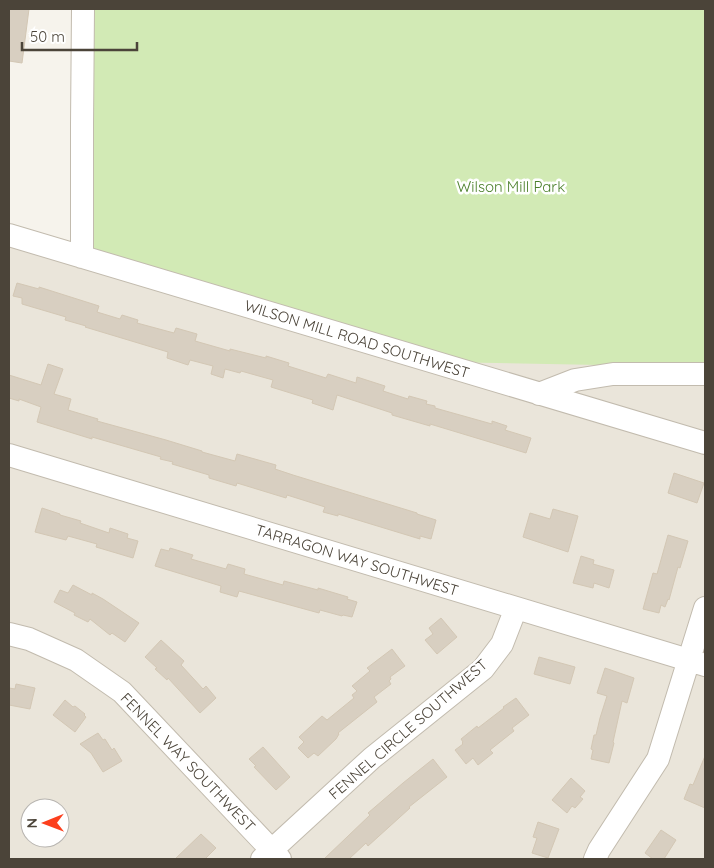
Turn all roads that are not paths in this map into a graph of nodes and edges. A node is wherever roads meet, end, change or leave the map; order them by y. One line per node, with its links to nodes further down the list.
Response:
1 (83, 9): 3 (street)
2 (9, 235): 3 (street, WILSON MILL ROAD SOUTHWEST)
3 (82, 257): 5 (street, WILSON MILL ROAD SOUTHWEST)
4 (705, 374): 5 (street)
5 (539, 394): 6 (street, WILSON MILL ROAD SOUTHWEST)
6 (705, 443)
7 (9, 455): 8 (street, TARRAGON WAY SOUTHWEST)
8 (516, 608): 11 (street, TARRAGON WAY SOUTHWEST); 12 (street, FENNEL CIRCLE SOUTHWEST)
9 (705, 608): 11 (street)
10 (9, 634): 12 (street, FENNEL WAY SOUTHWEST)
11 (697, 663): 13 (street)
12 (271, 856)
13 (595, 859)

